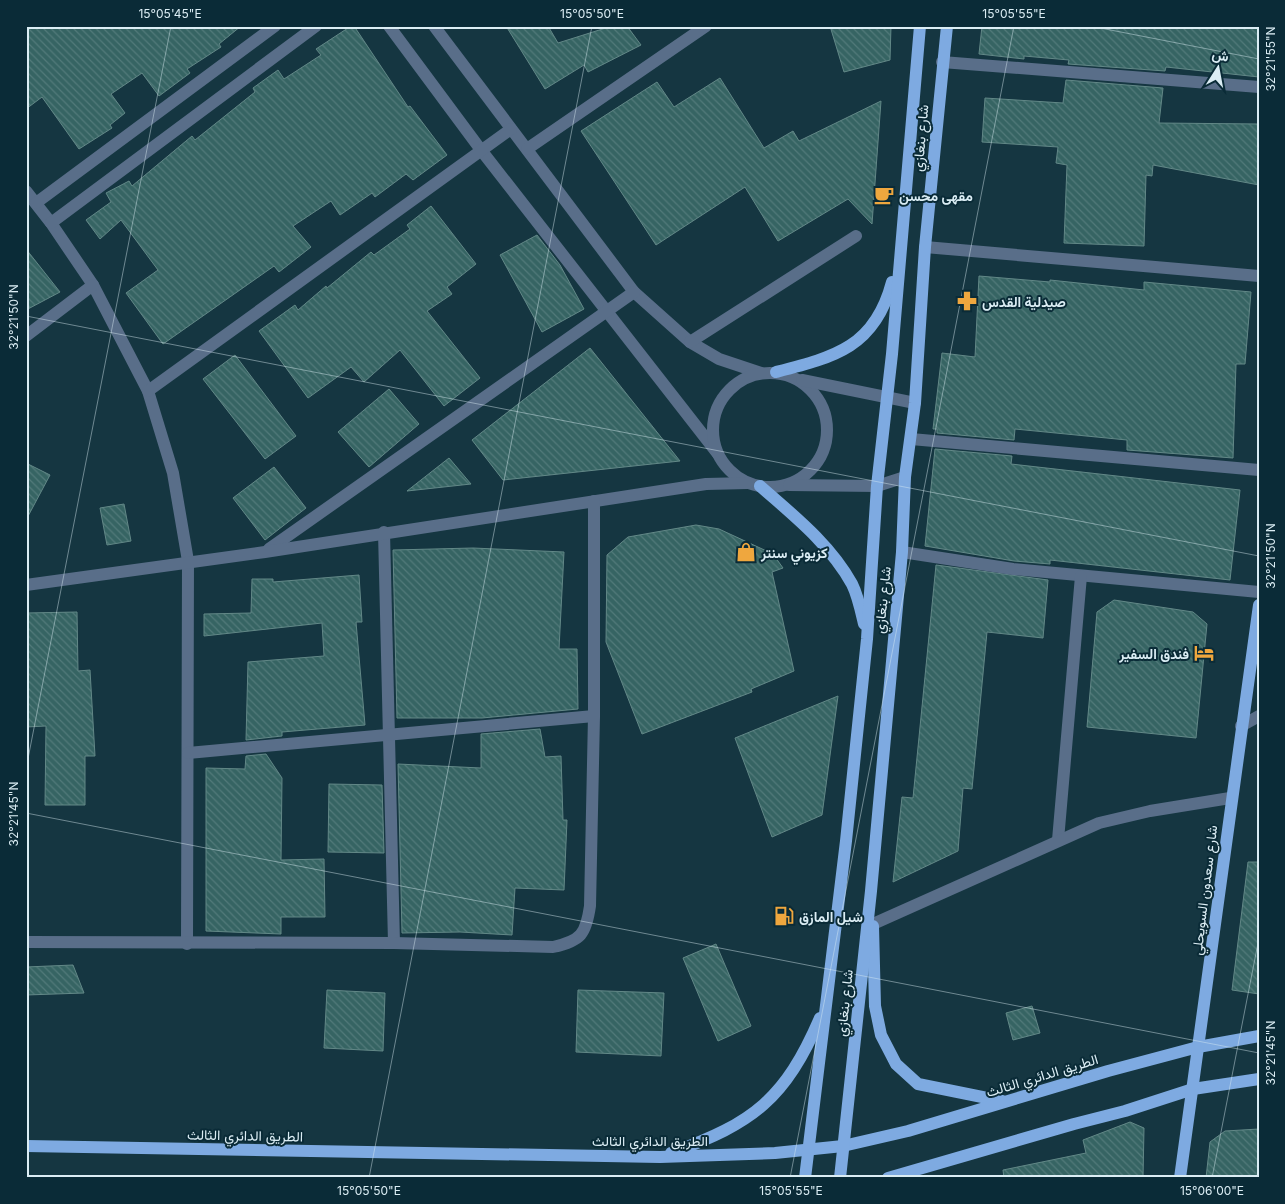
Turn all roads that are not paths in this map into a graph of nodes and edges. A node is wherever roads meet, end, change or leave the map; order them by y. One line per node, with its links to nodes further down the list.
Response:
1 (275, 26): 14 (street)
2 (316, 26): 15 (street)
3 (389, 26): 12 (street)
4 (434, 26): 10 (street)
5 (706, 26): 11 (street)
6 (920, 26): 18 (main road, شارع بنغازي)
7 (947, 26): 8 (main road, شارع بنغازي)
8 (942, 62): 9 (street); 17 (main road, شارع بنغازي)
9 (1259, 87)
10 (511, 129): 11 (street); 12 (street)
11 (528, 149): 21 (street)
12 (482, 150): 22 (street); 28 (street)
13 (26, 191): 14 (street)
14 (36, 203): 15 (street)
15 (51, 223): 20 (street)
16 (856, 236): 24 (street)
17 (925, 247): 19 (street); 30 (main road, شارع بنغازي)
18 (900, 250): 25 (main road); 29 (main road, شارع بنغازي)
19 (1259, 276)
20 (93, 285): 23 (street); 28 (street)
21 (634, 292): 22 (street); 24 (street)
22 (608, 312): 32 (street); 40 (street)
23 (26, 336)
24 (690, 342): 26 (street)
25 (776, 372): 26 (street); 27 (street)
26 (761, 373): 32 (street)
27 (797, 378): 29 (street); 36 (street)
28 (148, 391): 42 (street)
29 (887, 399): 30 (street); 37 (main road, شارع بنغازي)
30 (914, 403): 31 (main road, شارع بنغازي)
31 (911, 439): 33 (street); 34 (main road, شارع بنغازي)
32 (718, 454): 35 (street)
33 (1259, 470)
34 (905, 477): 37 (street); 41 (main road, شارع بنغازي)
35 (754, 484): 36 (street); 38 (street); 47 (main road)
36 (786, 485): 37 (street)
37 (877, 486): 47 (main road, شارع بنغازي)
38 (594, 501): 39 (street); 48 (street)
39 (384, 532): 40 (street); 51 (street)
40 (265, 552): 42 (street)
41 (902, 552): 43 (street); 55 (main road, شارع بنغازي)
42 (188, 561): 44 (street); 52 (street)
43 (1081, 576): 45 (street); 54 (street)
44 (26, 585)
45 (1259, 592)
46 (1259, 605): 50 (main road, شارع سعدون السويحلي)
47 (867, 639): 60 (main road, شارع بنغازي)
48 (594, 716): 51 (street); 59 (street)
49 (1259, 716): 50 (street)
50 (1241, 726): 53 (main road, شارع سعدون السويحلي)
51 (388, 736): 52 (street); 59 (street)
52 (188, 753): 58 (street)
53 (1230, 798): 54 (street); 62 (main road, شارع سعدون السويحلي)
54 (1058, 840): 56 (street)
55 (871, 891): 56 (main road); 67 (main road, شارع بنغازي)
56 (873, 924): 65 (main road)
57 (26, 942): 58 (street)
58 (187, 944): 59 (street)
59 (394, 944)
60 (827, 1002): 68 (main road, شارع بنغازي); 69 (main road)
61 (1259, 1036): 62 (main road, الطريق الدائري الثالث)
62 (1198, 1046): 64 (main road, شارع سعدون السويحلي); 65 (main road, الطريق الدائري الثالث)
63 (1259, 1079): 64 (main road)
64 (1193, 1090): 72 (main road); 73 (main road, شارع سعدون السويحلي)
65 (1004, 1102): 67 (main road, الطريق الدائري الثالث)
66 (26, 1146): 69 (main road, الطريق الدائري الثالث)
67 (843, 1146): 68 (main road, الطريق الدائري الثالث); 71 (main road, شارع بنغازي)
68 (809, 1149): 69 (main road, الطريق الدائري الثالث); 70 (main road, شارع بنغازي)
69 (660, 1157)
70 (805, 1178)
71 (840, 1178)
72 (888, 1178)
73 (1180, 1178)

